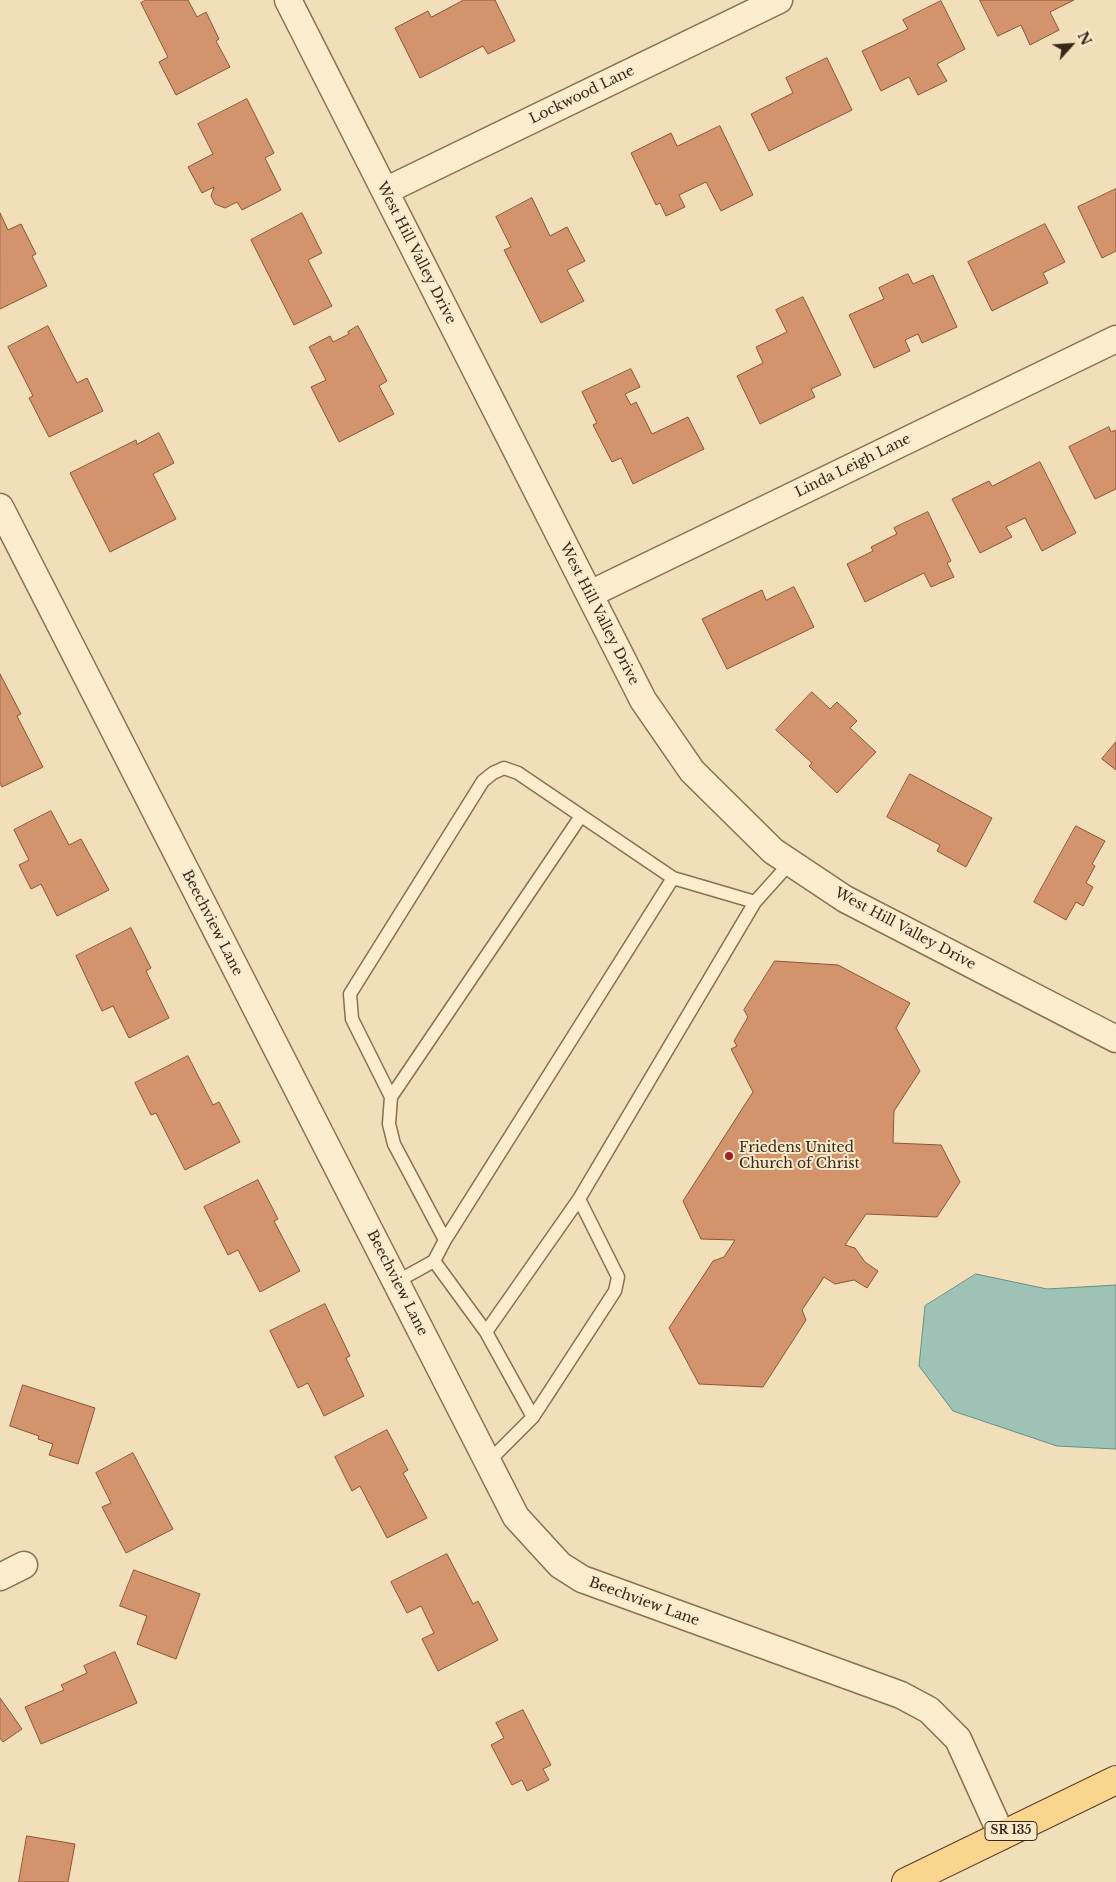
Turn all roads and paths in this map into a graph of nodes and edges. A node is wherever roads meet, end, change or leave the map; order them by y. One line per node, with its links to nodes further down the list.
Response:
1 (288, 0): 3 (street, West Hill Valley Drive)
2 (779, 0): 3 (street, Lockwood Lane)
3 (384, 191): 6 (street, West Hill Valley Drive)
4 (1116, 339): 6 (street, Linda Leigh Lane)
5 (0, 507): 16 (street, Beechview Lane)
6 (590, 594): 8 (street, West Hill Valley Drive)
7 (581, 816): 9 (lane); 12 (lane); 12 (lane)
8 (790, 863): 10 (lane); 11 (street, West Hill Valley Drive)
9 (673, 878): 10 (lane); 14 (lane)
10 (755, 902): 13 (lane)
11 (1114, 1033)
12 (391, 1097): 14 (lane)
13 (578, 1199): 17 (lane); 18 (lane)
14 (445, 1240): 15 (lane)
15 (434, 1261): 16 (lane); 17 (lane)
16 (396, 1282): 19 (street, Beechview Lane)
17 (486, 1332): 18 (lane)
18 (533, 1416): 19 (lane)
19 (488, 1462): 23 (street, Beechview Lane)
20 (24, 1564): 21 (street)
21 (0, 1577)
22 (1116, 1780): 23 (main road, SR 135)
23 (1002, 1836): 24 (main road, SR 135)
24 (906, 1882)

